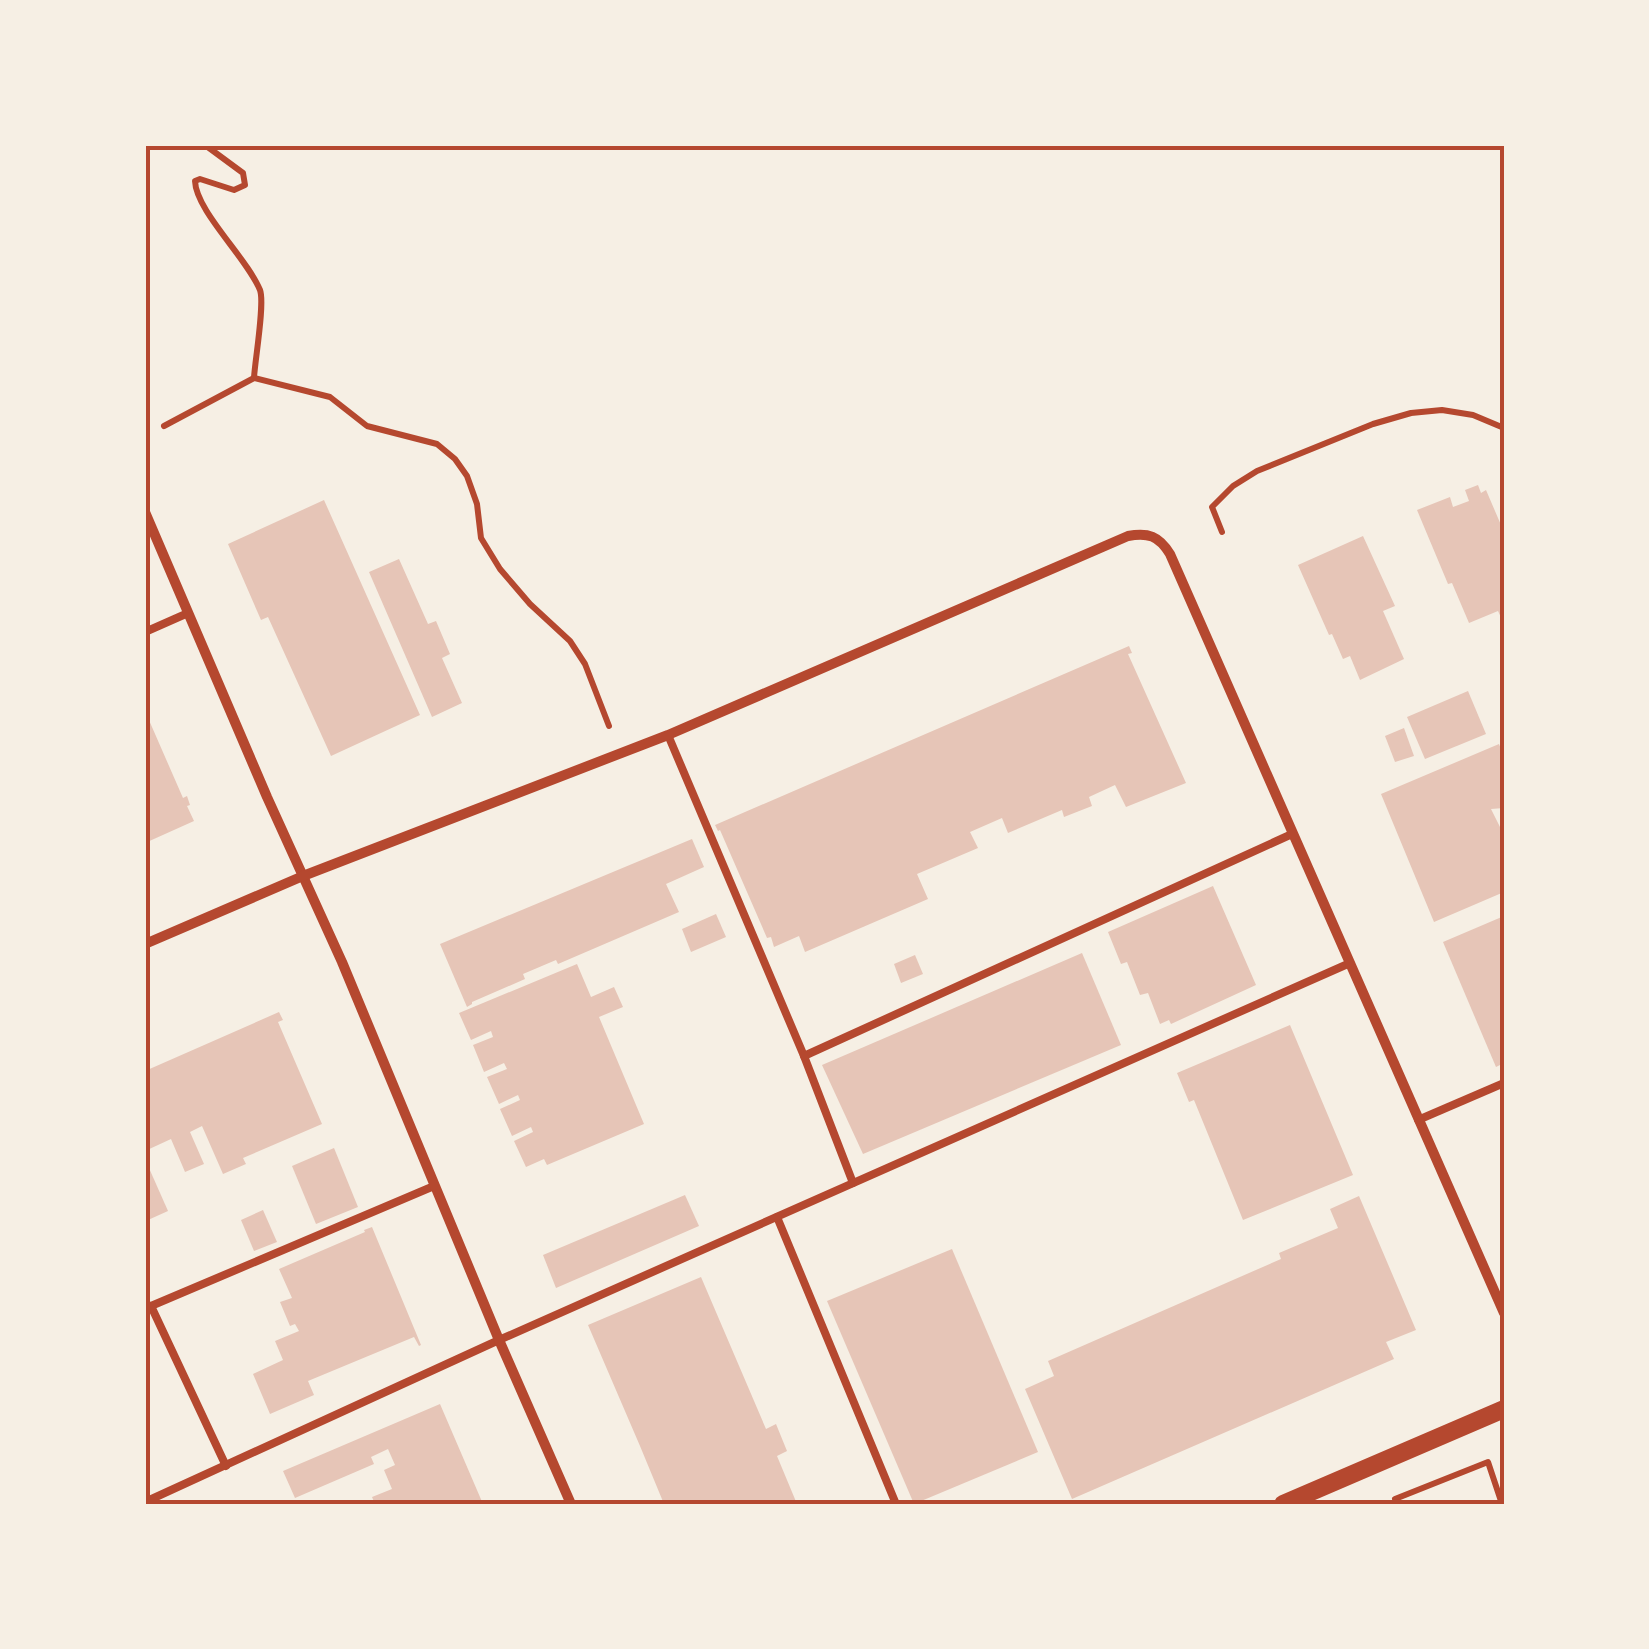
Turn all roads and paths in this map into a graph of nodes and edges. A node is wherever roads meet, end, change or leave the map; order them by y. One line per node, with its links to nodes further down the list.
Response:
1 (205, 145): 2 (path)
2 (254, 378): 3 (path); 10 (path)
3 (164, 426)
4 (1504, 428): 6 (path)
5 (145, 512): 7 (street)
6 (1222, 532)
7 (188, 614): 8 (lane); 12 (street)
8 (145, 632)
9 (668, 736): 10 (street); 11 (street); 15 (lane)
10 (620, 755): 12 (street)
11 (1292, 834): 14 (street); 15 (lane)
12 (303, 876): 13 (street); 19 (street)
13 (145, 944)
14 (1350, 963): 17 (street); 18 (lane)
15 (804, 1056): 18 (lane)
16 (1504, 1083): 17 (lane)
17 (1418, 1120): 22 (street)
18 (854, 1183): 20 (lane)
19 (434, 1186): 21 (lane); 23 (street)
20 (776, 1218): 23 (lane); 28 (lane)
21 (148, 1305): 25 (lane)
22 (1504, 1313)
23 (499, 1340): 25 (lane); 27 (street)
24 (1504, 1408): 29 (street)
25 (226, 1466): 26 (lane)
26 (145, 1502)
27 (571, 1504)
28 (896, 1504)
29 (1284, 1504)
30 (1381, 1504): 31 (path)
31 (1502, 1504)

